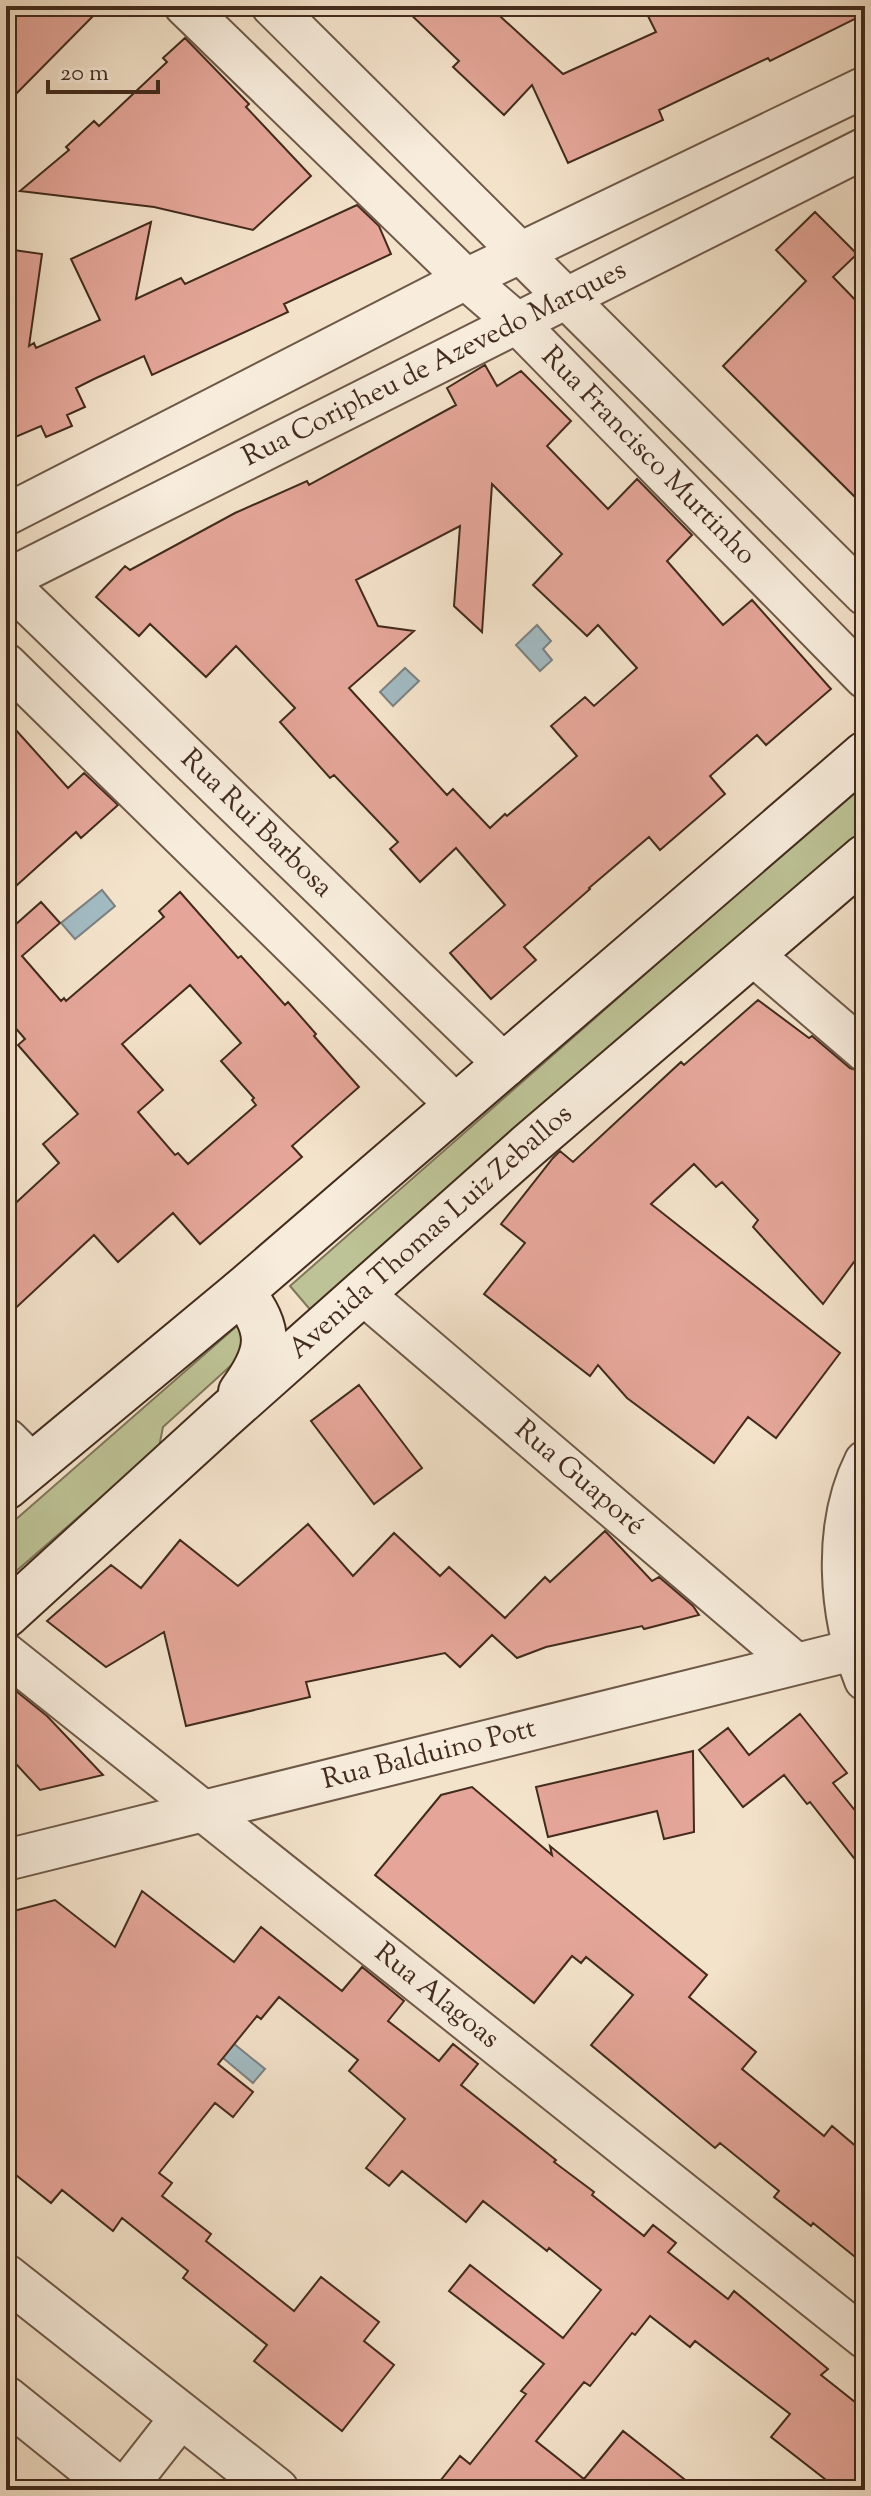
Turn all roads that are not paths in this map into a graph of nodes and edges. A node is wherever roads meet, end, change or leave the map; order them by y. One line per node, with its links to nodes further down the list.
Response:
1 (185, 6): 3 (street, Rua Francisco Murtinho)
2 (284, 18): 3 (street); 8 (street, Rua Francisco Murtinho)
3 (252, 71): 9 (street, Rua Francisco Murtinho)
4 (865, 87): 6 (street)
5 (865, 148): 7 (street, Rua Coripheu de Azevedo Marques)
6 (708, 162): 7 (street); 8 (street)
7 (736, 213): 10 (street, Rua Coripheu de Azevedo Marques)
8 (520, 252): 9 (street); 10 (street, Rua Francisco Murtinho)
9 (466, 279): 11 (street, Rua Francisco Murtinho); 12 (street)
10 (568, 299): 11 (street, Rua Coripheu de Azevedo Marques); 13 (street, Rua Francisco Murtinho)
11 (517, 323): 14 (street, Rua Coripheu de Azevedo Marques); 15 (street, Rua Francisco Murtinho)
12 (288, 370): 14 (street); 16 (street)
13 (691, 421): 15 (street); 18 (street, Rua Francisco Murtinho)
14 (320, 423): 17 (street, Rua Coripheu de Azevedo Marques)
15 (648, 457): 20 (street, Rua Francisco Murtinho)
16 (6, 515)
17 (6, 581): 22 (street, Rua Rui Barbosa)
18 (865, 595)
19 (6, 664): 24 (street)
20 (865, 678)
21 (865, 754): 27 (main road)
22 (250, 818): 24 (street); 27 (street, Rua Rui Barbosa)
23 (865, 857): 25 (main road, Avenida Thomas Luiz Zeballos)
24 (205, 859): 28 (street)
25 (753, 955): 26 (street); 30 (main road, Avenida Thomas Luiz Zeballos)
26 (865, 1051)
27 (506, 1066): 28 (main road)
28 (458, 1107): 29 (main road)
29 (241, 1292): 31 (main road); 33 (main road)
30 (363, 1294): 31 (main road, Avenida Thomas Luiz Zeballos); 36 (street, Rua Guaporé)
31 (223, 1417): 34 (main road, Avenida Thomas Luiz Zeballos)
32 (865, 1461): 37 (street)
33 (14, 1465)
34 (6, 1615)
35 (6, 1654): 38 (street, Rua Alagoas)
36 (795, 1663): 37 (street, Rua Balduino Pott); 38 (street, Rua Balduino Pott)
37 (859, 1665)
38 (203, 1810): 39 (street, Rua Balduino Pott); 41 (street, Rua Alagoas)
39 (6, 1860)
40 (6, 2277): 43 (main road)
41 (865, 2338)
42 (6, 2399): 44 (main road)
43 (182, 2416): 44 (street); 45 (main road)
44 (122, 2490)
45 (276, 2490)

